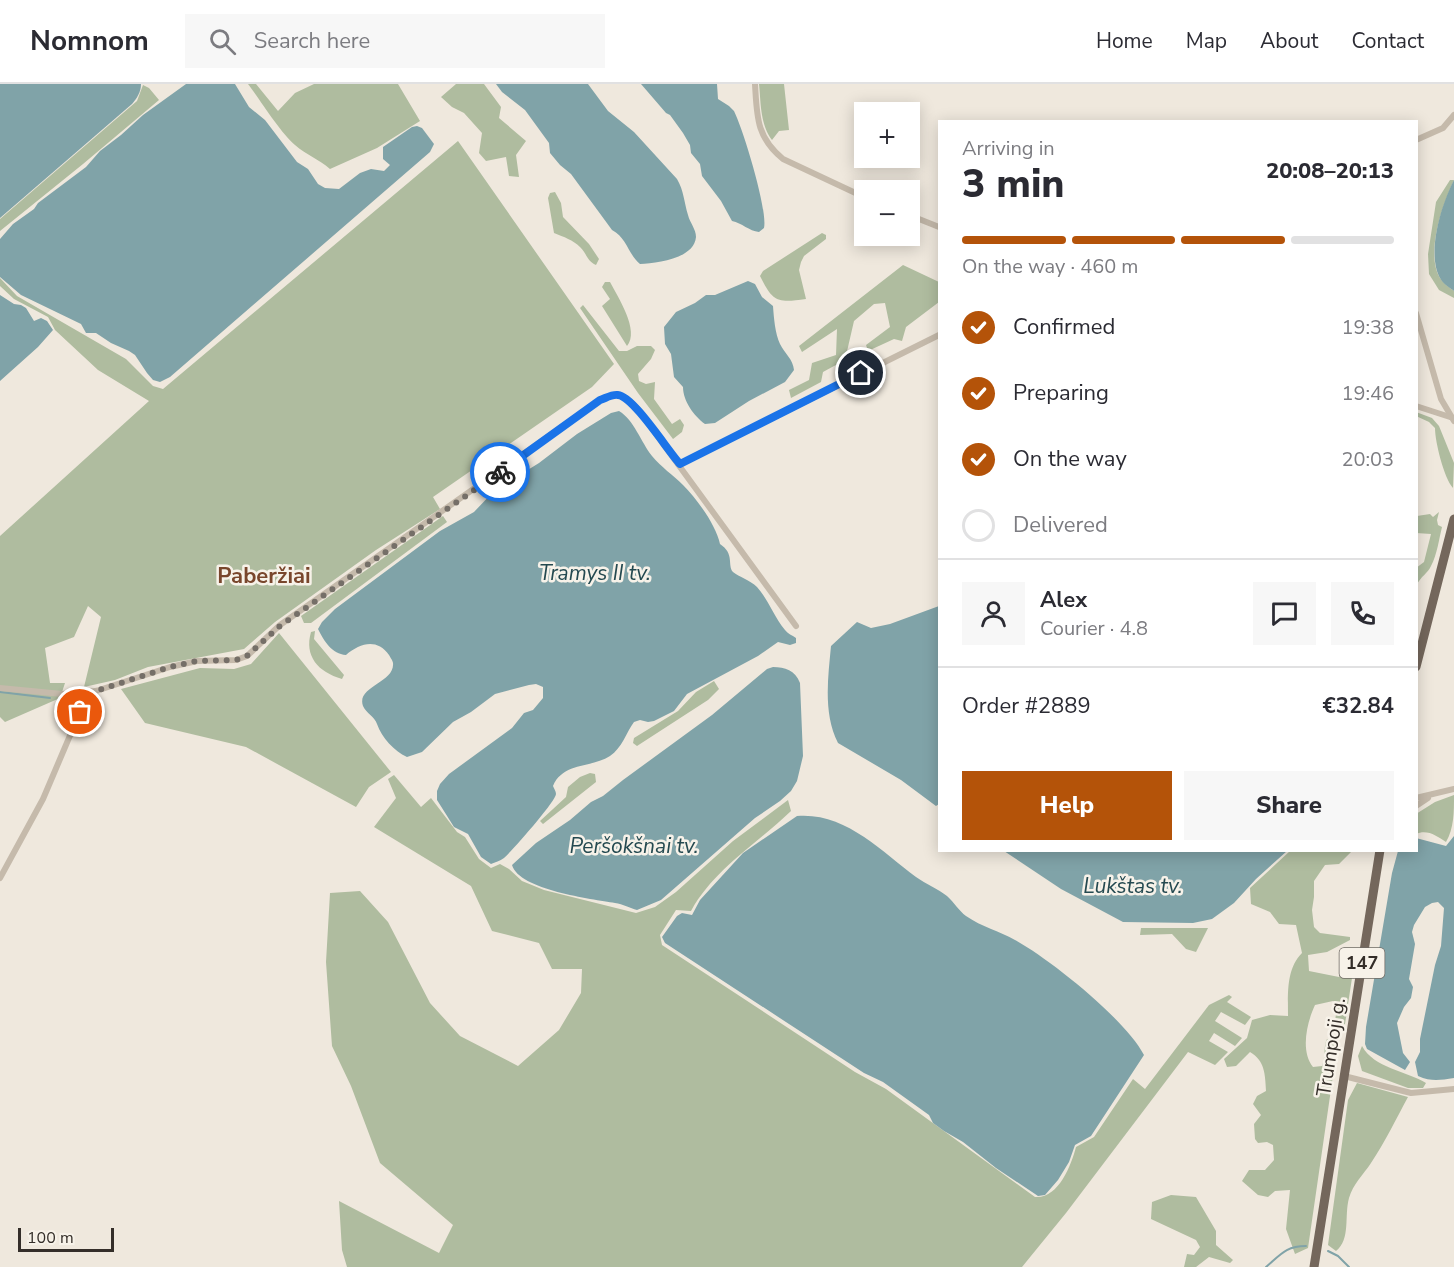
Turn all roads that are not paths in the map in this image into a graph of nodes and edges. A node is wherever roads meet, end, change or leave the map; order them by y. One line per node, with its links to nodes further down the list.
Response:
1 (755, 84): 4 (street)
2 (1454, 116): 3 (street)
3 (1418, 139)
4 (854, 192)
5 (920, 219): 6 (street)
6 (938, 227)
7 (1418, 320): 10 (street)
8 (938, 335): 11 (street)
9 (1418, 407): 10 (street)
10 (1453, 418)
11 (680, 464): 13 (street); 16 (street)
12 (1454, 519): 14 (main road)
13 (796, 626)
14 (1418, 660)
15 (0, 688): 16 (street)
16 (96, 691): 22 (street)
17 (1454, 789): 18 (street)
18 (1431, 796): 19 (street); 20 (street)
19 (1418, 798)
20 (1418, 805)
21 (1380, 852): 23 (main road, Trumpoji g. / 147)
22 (0, 878)
23 (1344, 1076): 24 (street); 25 (main road, Trumpoji g. / 147)
24 (1454, 1089)
25 (1314, 1267)

